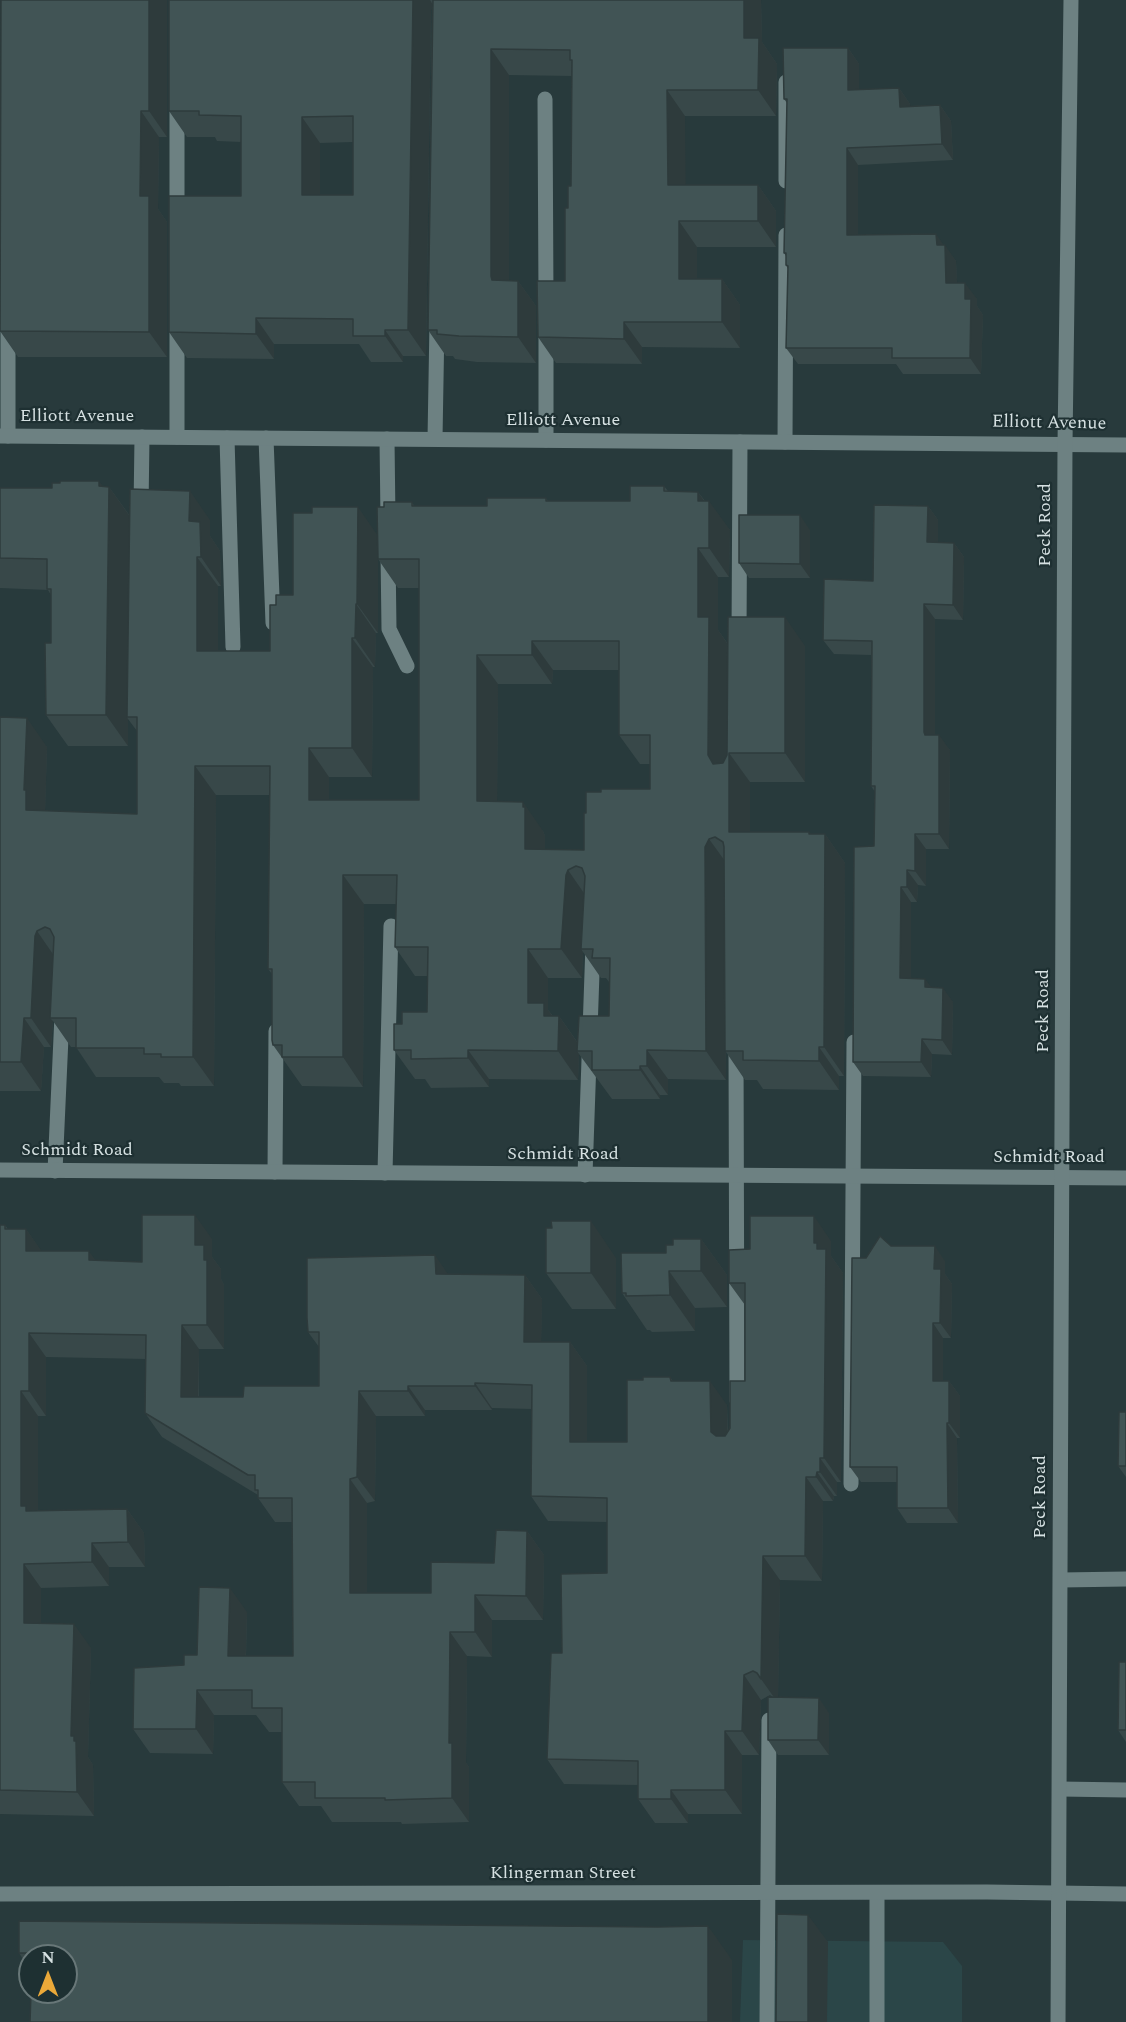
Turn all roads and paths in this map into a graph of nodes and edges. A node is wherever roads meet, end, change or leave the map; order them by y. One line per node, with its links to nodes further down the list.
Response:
1 (1071, 0): 21 (street, Peck Road)
2 (786, 68): 5 (street)
3 (177, 94): 7 (street)
4 (545, 99): 18 (street)
5 (786, 196)
6 (786, 220): 20 (street)
7 (177, 224)
8 (8, 306): 11 (street)
9 (177, 307): 13 (street)
10 (437, 308): 17 (street)
11 (4, 436): 12 (street, Elliott Avenue)
12 (142, 437): 13 (street, Elliott Avenue); 23 (street)
13 (177, 437): 14 (street, Elliott Avenue)
14 (227, 438): 15 (street, Elliott Avenue); 25 (street)
15 (266, 438): 16 (street, Elliott Avenue); 24 (street)
16 (387, 439): 17 (street, Elliott Avenue); 27 (street)
17 (435, 439): 18 (street, Elliott Avenue)
18 (546, 440): 19 (street, Elliott Avenue)
19 (740, 442): 20 (street, Elliott Avenue); 26 (street)
20 (785, 442): 21 (street, Elliott Avenue)
21 (1065, 444): 22 (street, Elliott Avenue); 41 (street, Peck Road)
22 (1126, 445)
23 (141, 520)
24 (274, 639)
25 (233, 647)
26 (739, 654)
27 (407, 666)
28 (594, 925): 38 (street)
29 (391, 926): 37 (street)
30 (63, 1000): 35 (street)
31 (276, 1021): 36 (street)
32 (854, 1024): 40 (street)
33 (736, 1032): 39 (street)
34 (0, 1170): 35 (street, Schmidt Road)
35 (55, 1171): 36 (street, Schmidt Road)
36 (275, 1173): 37 (street, Schmidt Road)
37 (385, 1173): 38 (street, Schmidt Road)
38 (585, 1175): 39 (street, Schmidt Road)
39 (737, 1176): 40 (street, Schmidt Road); 43 (street)
40 (853, 1176): 41 (street, Schmidt Road); 44 (street)
41 (1063, 1178): 42 (street, Schmidt Road); 46 (street, Peck Road)
42 (1126, 1178)
43 (737, 1418)
44 (851, 1484)
45 (1126, 1579): 46 (street)
46 (1061, 1580): 48 (street, Peck Road)
47 (769, 1705): 51 (street)
48 (1060, 1789): 49 (street); 50 (street, Peck Road)
49 (1126, 1790)
50 (1059, 1892): 52 (street, Klingerman Street); 54 (street, Klingerman Street); 57 (street, Peck Road)
51 (767, 1893): 52 (street, Klingerman Street); 53 (street, Klingerman Street); 55 (street)
52 (877, 1893): 56 (street)
53 (0, 1894)
54 (1126, 1894)
55 (767, 2022)
56 (877, 2022)
57 (1058, 2022)

